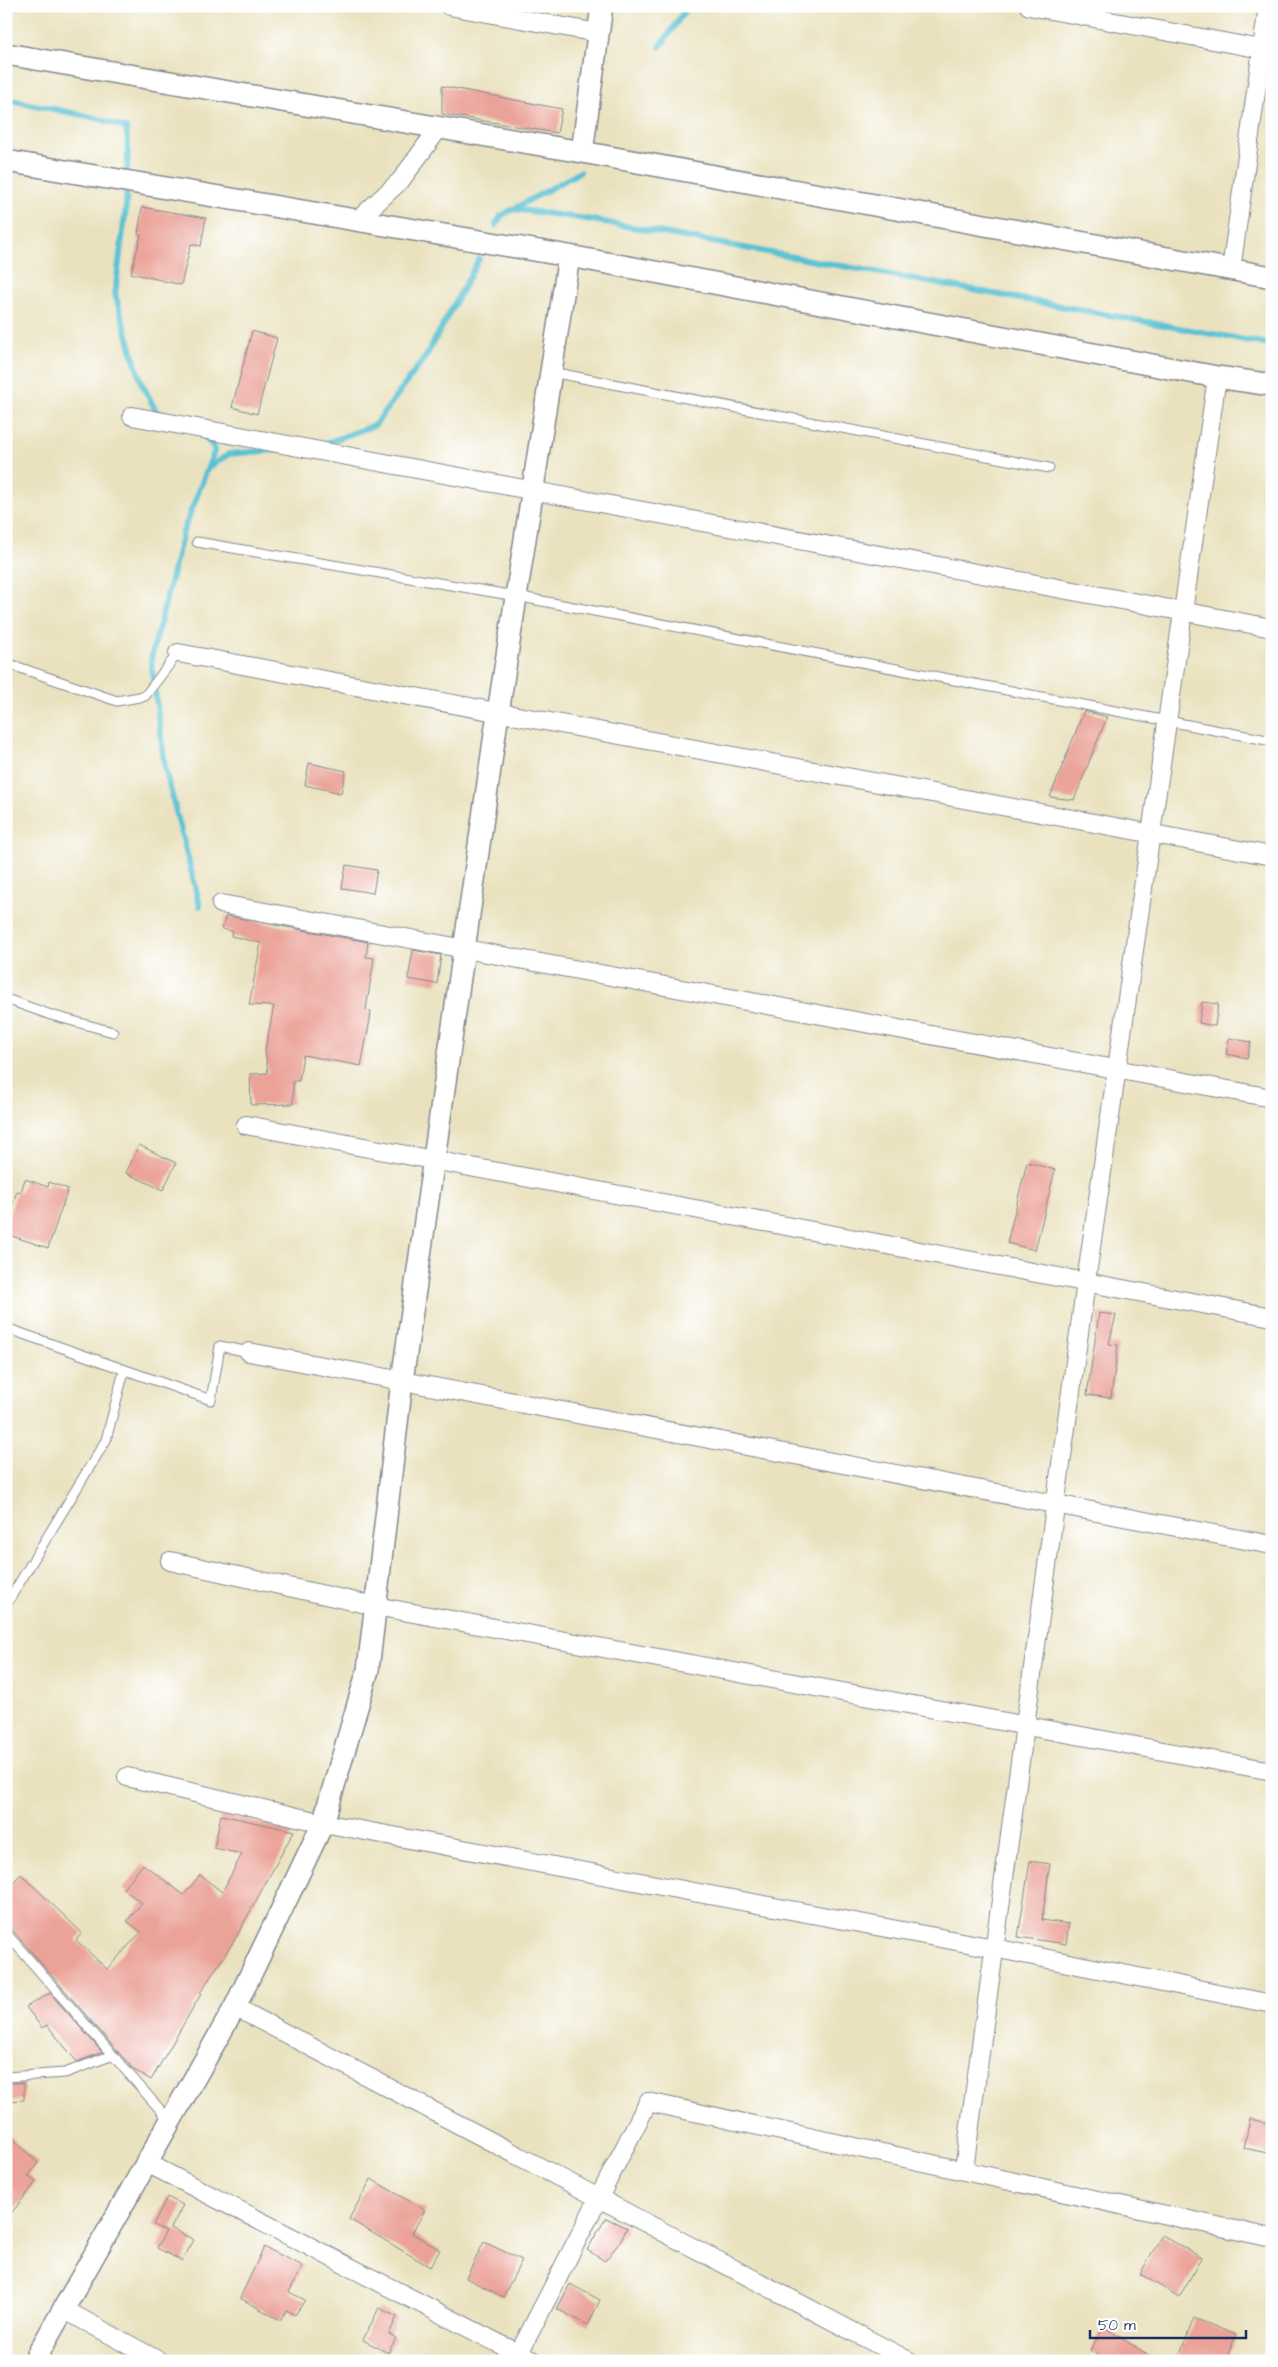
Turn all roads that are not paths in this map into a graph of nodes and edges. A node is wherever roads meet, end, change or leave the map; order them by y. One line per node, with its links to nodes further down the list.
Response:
1 (449, 6): 5 (street)
2 (602, 6): 5 (street)
3 (1029, 6): 6 (street)
4 (1268, 6): 6 (street)
5 (598, 33): 9 (street)
6 (1267, 50): 13 (street)
7 (6, 54): 8 (street)
8 (439, 128): 9 (street); 11 (street)
9 (582, 152): 13 (street)
10 (6, 161): 11 (street)
11 (358, 220): 12 (street)
12 (569, 256): 15 (street); 16 (street)
13 (1230, 270): 14 (street)
14 (1272, 277)
15 (551, 372): 19 (lane); 20 (street)
16 (1217, 377): 17 (street); 23 (street)
17 (1272, 386)
18 (132, 416): 20 (street)
19 (1049, 468)
20 (532, 491): 22 (street); 23 (street)
21 (197, 542): 22 (lane)
22 (516, 596): 27 (street); 28 (lane)
23 (1184, 612): 24 (street); 28 (street)
24 (1272, 628)
25 (178, 653): 26 (lane); 27 (street)
26 (6, 663)
27 (498, 712): 30 (street); 33 (street)
28 (1168, 722): 29 (lane); 30 (street)
29 (1272, 741)
30 (1150, 834): 31 (street); 36 (street)
31 (1272, 856)
32 (220, 904): 33 (street)
33 (465, 949): 36 (street); 39 (street)
34 (6, 999): 35 (lane)
35 (112, 1032)
36 (1116, 1069): 37 (street); 40 (street)
37 (1272, 1098)
38 (246, 1125): 39 (street)
39 (435, 1160): 40 (street); 45 (street)
40 (1086, 1282): 41 (street); 46 (street)
41 (1272, 1317)
42 (6, 1328): 44 (lane)
43 (249, 1352): 44 (lane); 45 (street)
44 (124, 1371): 49 (lane)
45 (402, 1381): 46 (street); 50 (street)
46 (1057, 1504): 47 (street); 51 (street)
47 (1272, 1545)
48 (170, 1561): 50 (street)
49 (6, 1605)
50 (375, 1606): 51 (street); 54 (street)
51 (1024, 1725): 52 (street); 56 (street)
52 (1272, 1771)
53 (127, 1777): 54 (street)
54 (323, 1823): 56 (street); 58 (street)
55 (6, 1933): 59 (lane)
56 (994, 1948): 57 (street); 63 (street)
57 (1272, 2004)
58 (235, 2007): 61 (street); 64 (street)
59 (113, 2056): 60 (lane); 61 (lane)
60 (6, 2077)
61 (170, 2122): 62 (street)
62 (147, 2163): 66 (street); 67 (street)
63 (964, 2169): 64 (street); 65 (street)
64 (600, 2198): 67 (street); 70 (street)
65 (1272, 2238)
66 (63, 2309): 68 (street); 69 (street)
67 (523, 2358)
68 (34, 2361)
69 (159, 2361)
70 (909, 2361)

